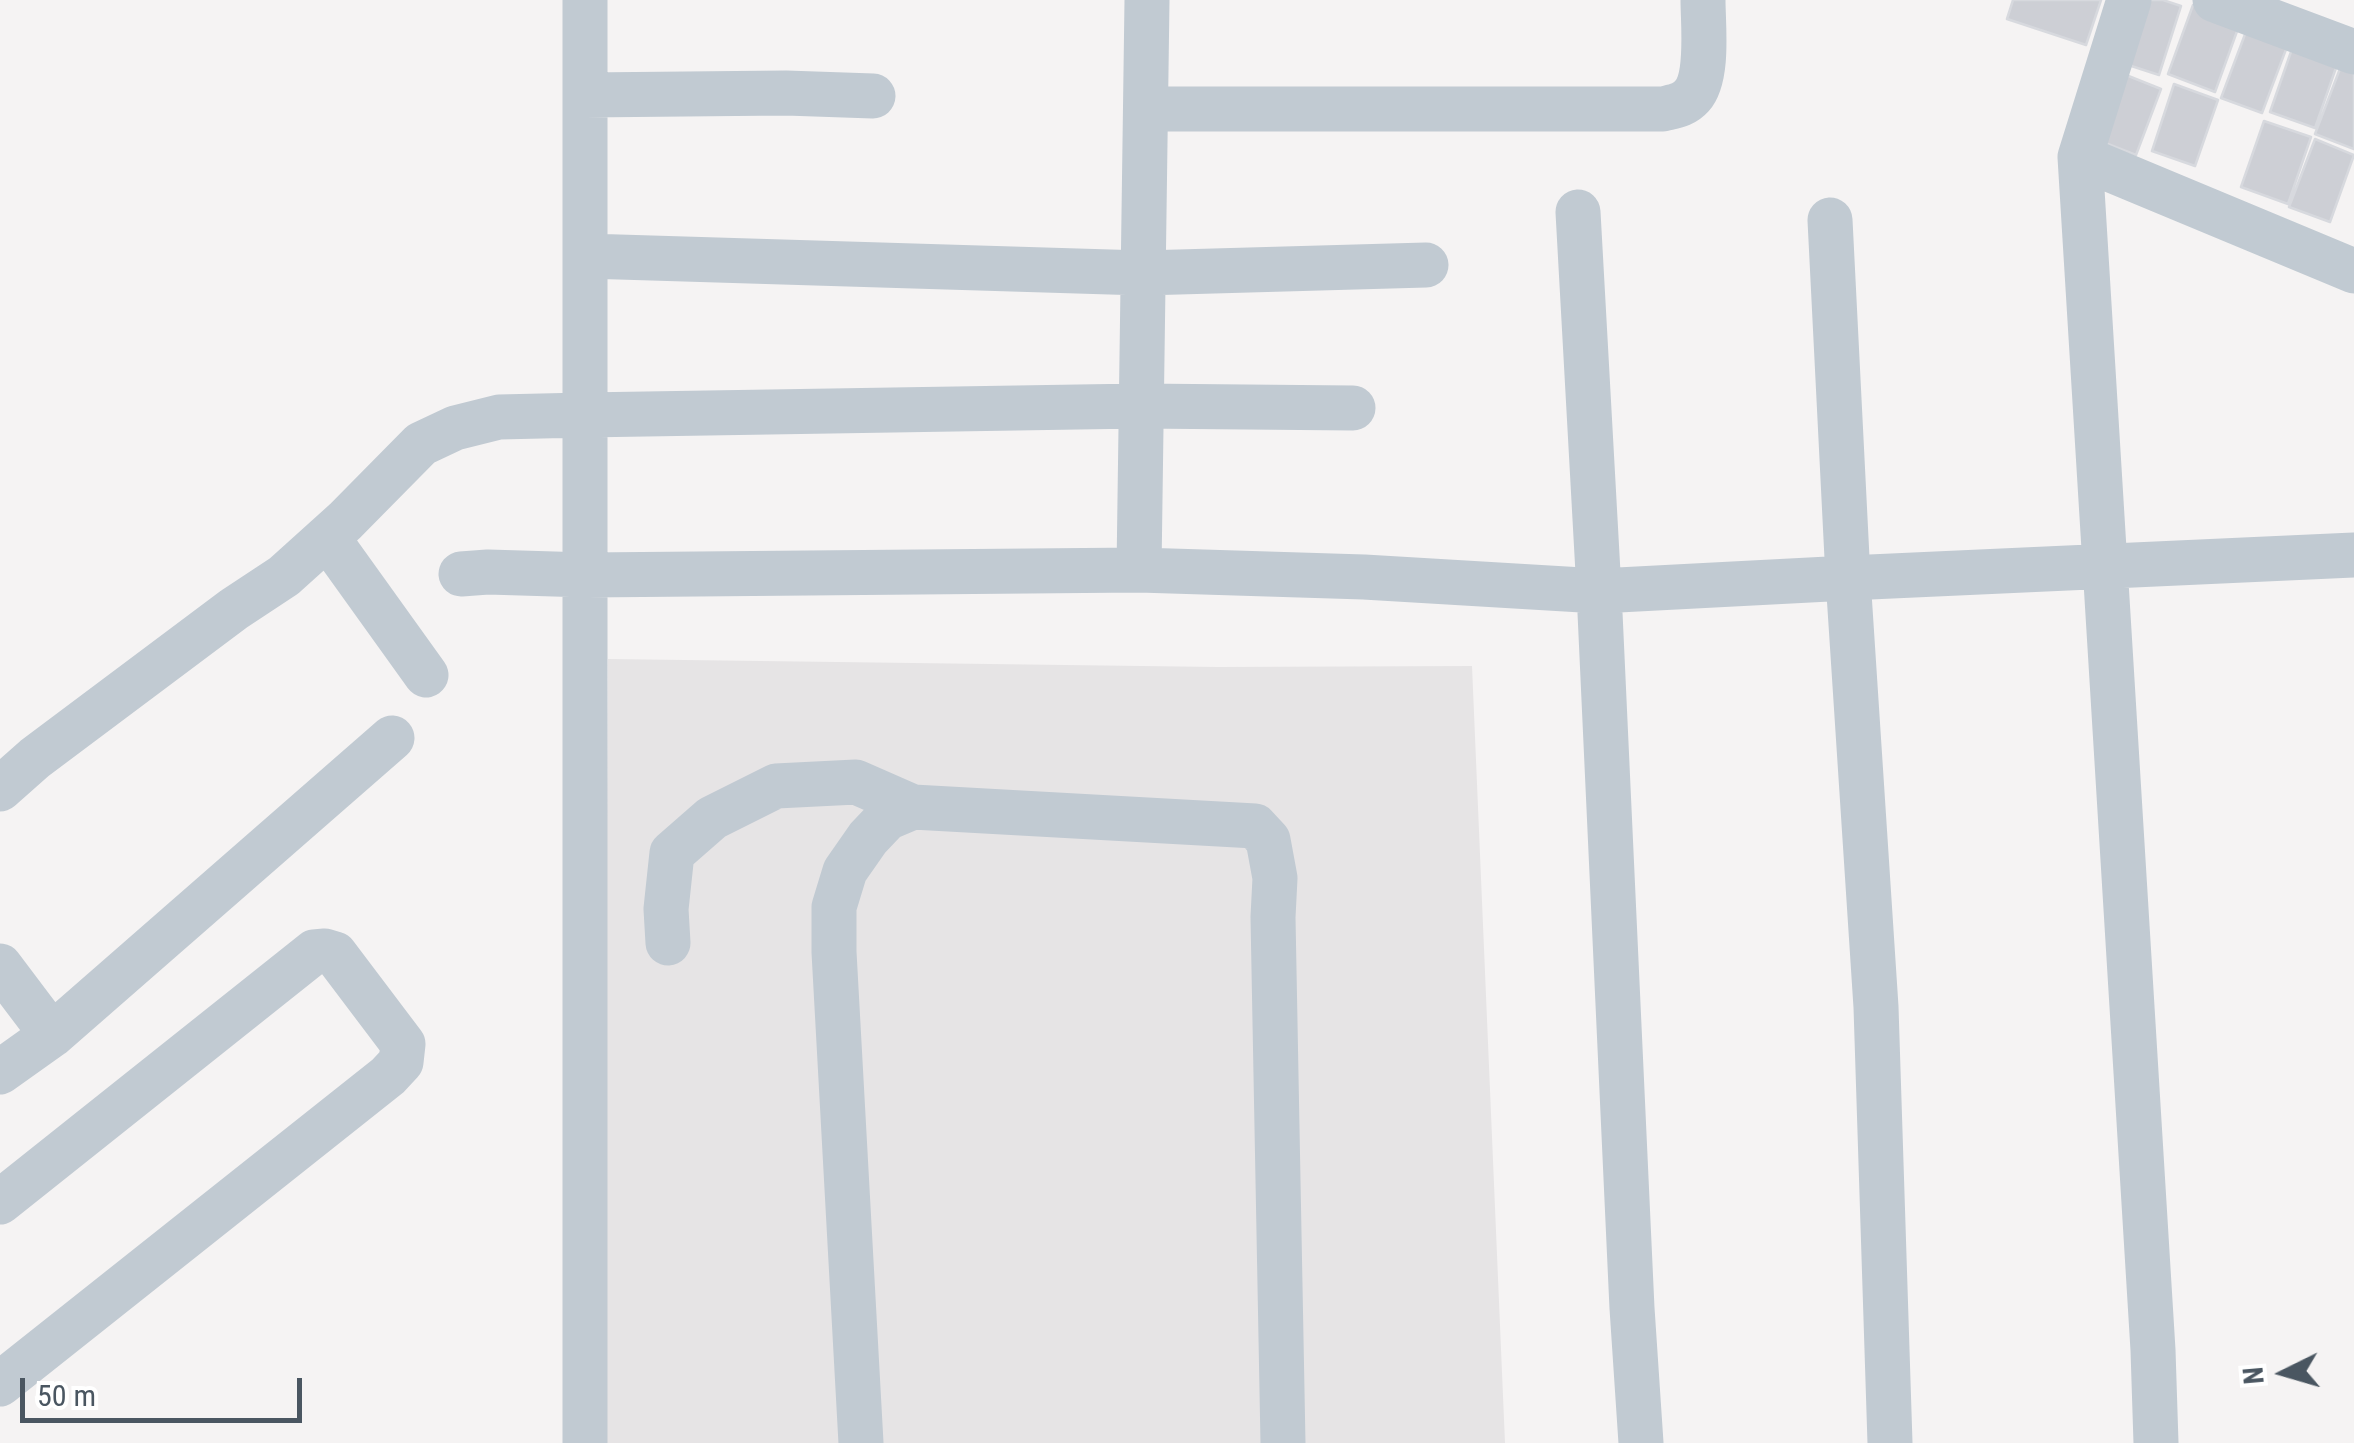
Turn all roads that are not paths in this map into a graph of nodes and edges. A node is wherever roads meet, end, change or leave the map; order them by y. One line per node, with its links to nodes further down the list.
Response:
1 (585, 0): 7 (street)
2 (1147, 0): 9 (street)
3 (1704, 0): 9 (street)
4 (2129, 0): 10 (street)
5 (2216, 0): 6 (street)
6 (2354, 52)
7 (585, 95): 8 (street); 13 (street)
8 (873, 96)
9 (1146, 109): 16 (street)
10 (2080, 157): 15 (street); 22 (street)
11 (1578, 212): 27 (street)
12 (1830, 220): 26 (street)
13 (586, 256): 16 (street); 19 (street)
14 (1426, 265): 16 (street)
15 (2354, 271)
16 (1143, 272): 17 (street)
17 (1140, 406): 18 (street); 19 (street); 23 (street)
18 (1353, 408)
19 (584, 415): 20 (street); 25 (street)
20 (327, 537): 28 (street); 30 (street)
21 (2354, 554): 22 (street)
22 (2103, 565): 26 (street); 43 (street)
23 (1139, 570): 25 (street); 27 (street)
24 (462, 574): 25 (street)
25 (587, 575): 38 (street)
26 (1848, 578): 27 (street); 42 (street)
27 (1599, 591): 41 (street)
28 (426, 675)
29 (392, 738): 34 (street)
30 (0, 789)
31 (913, 806): 32 (street); 39 (street); 40 (street)
32 (668, 944)
33 (0, 966): 34 (street)
34 (52, 1034): 35 (street)
35 (0, 1072)
36 (0, 1202): 37 (street)
37 (0, 1384)
38 (586, 1443)
39 (860, 1443)
40 (1283, 1443)
41 (1641, 1443)
42 (1890, 1443)
43 (2156, 1443)

